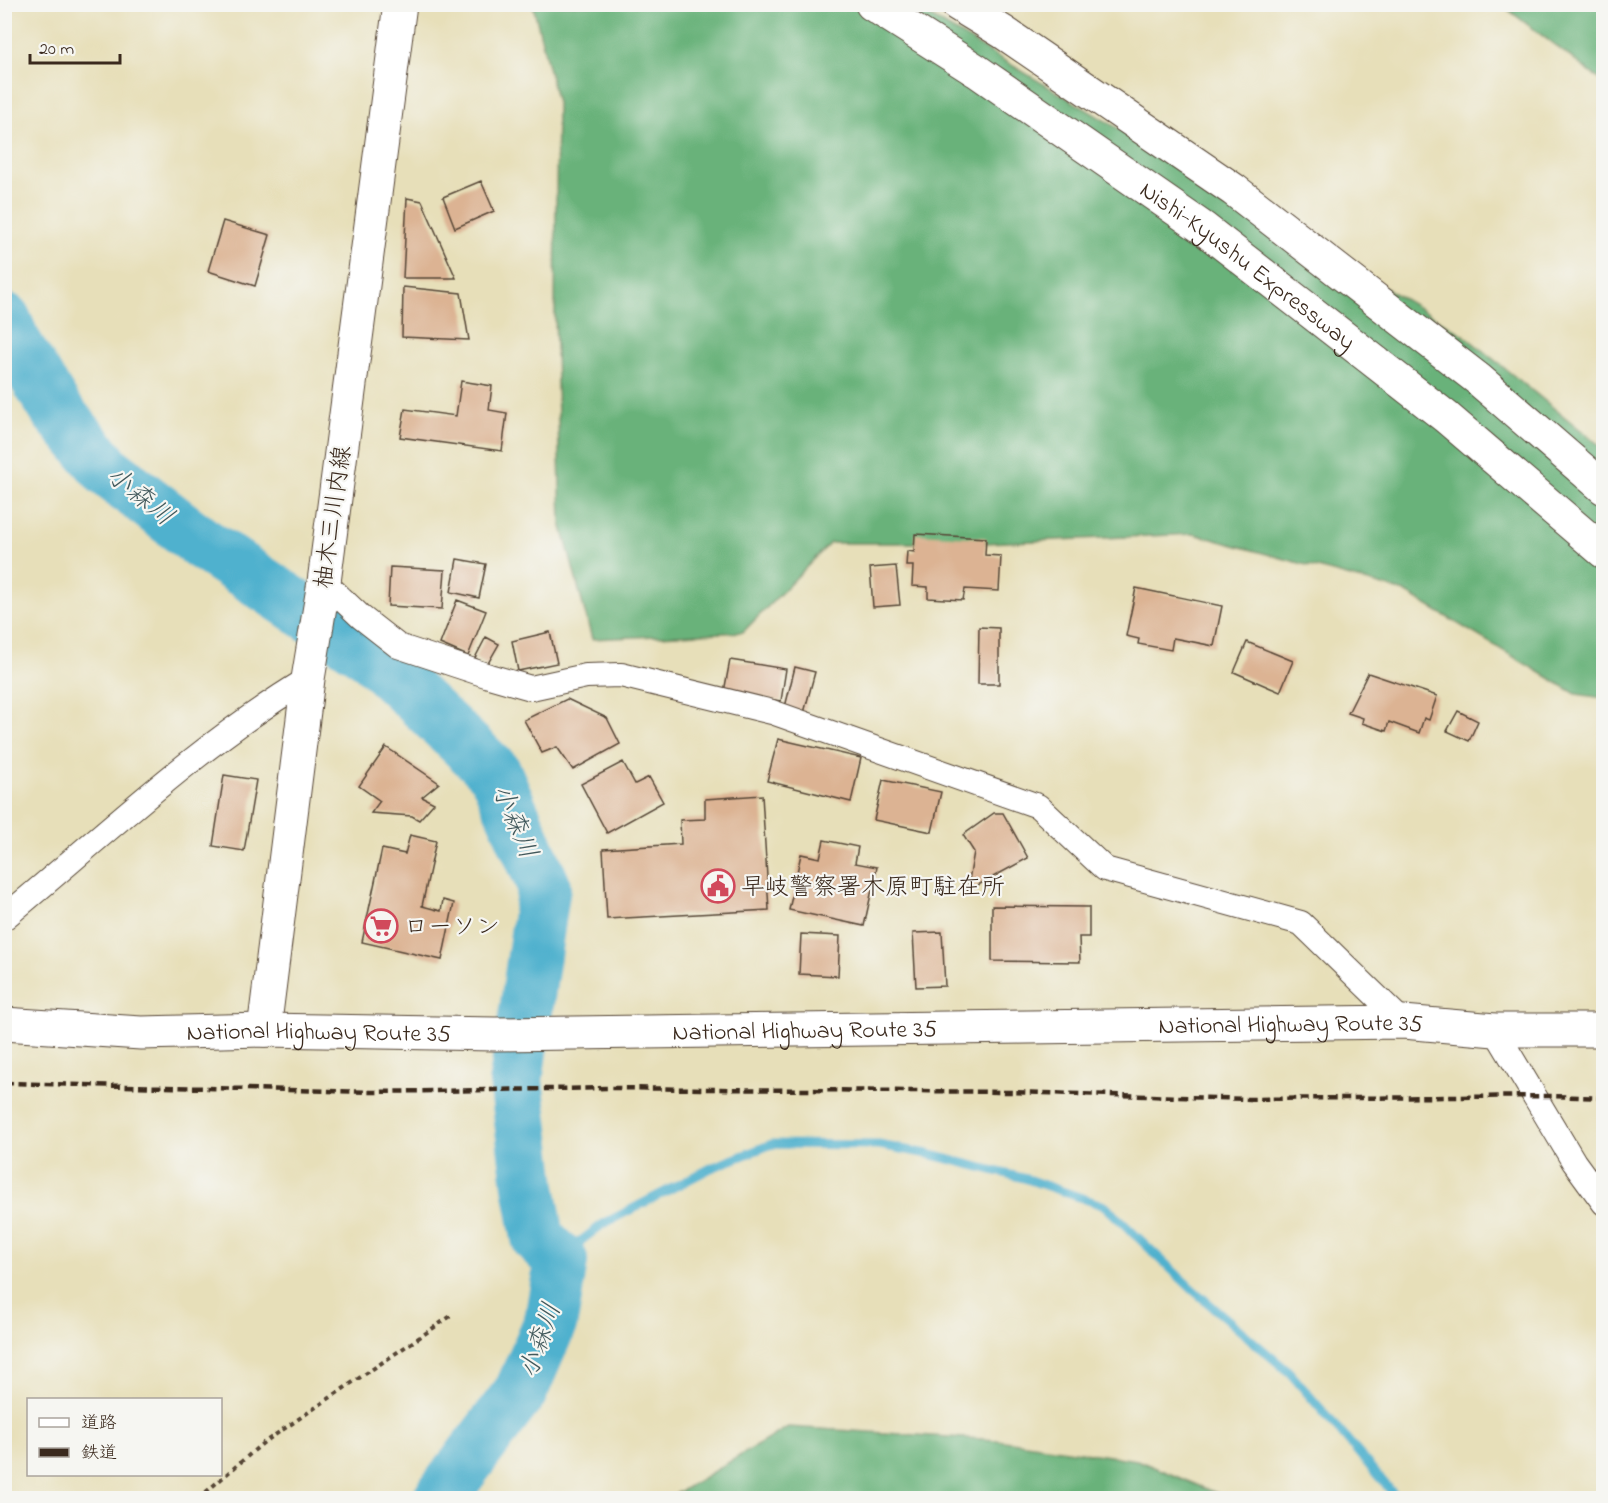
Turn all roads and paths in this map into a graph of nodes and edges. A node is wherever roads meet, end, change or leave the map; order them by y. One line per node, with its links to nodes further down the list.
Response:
1 (400, 4): 6 (main road, 柚木三川内線)
2 (872, 4): 5 (main road, Nishi-Kyushu Expressway)
3 (957, 4): 4 (main road, Nishi-Kyushu Expressway)
4 (1604, 488)
5 (1604, 552)
6 (323, 590): 7 (main road, 柚木三川内線); 9 (street)
7 (308, 679): 8 (street); 11 (main road, 柚木三川内線)
8 (4, 918)
9 (1403, 1022): 11 (main road, National Highway Route 35); 12 (main road, National Highway Route 35)
10 (4, 1024): 11 (main road, National Highway Route 35)
11 (264, 1030)
12 (1495, 1030): 13 (main road, National Highway Route 35); 14 (street)
13 (1604, 1030)
14 (1604, 1203)
15 (451, 1316): 16 (path)
16 (199, 1498)

